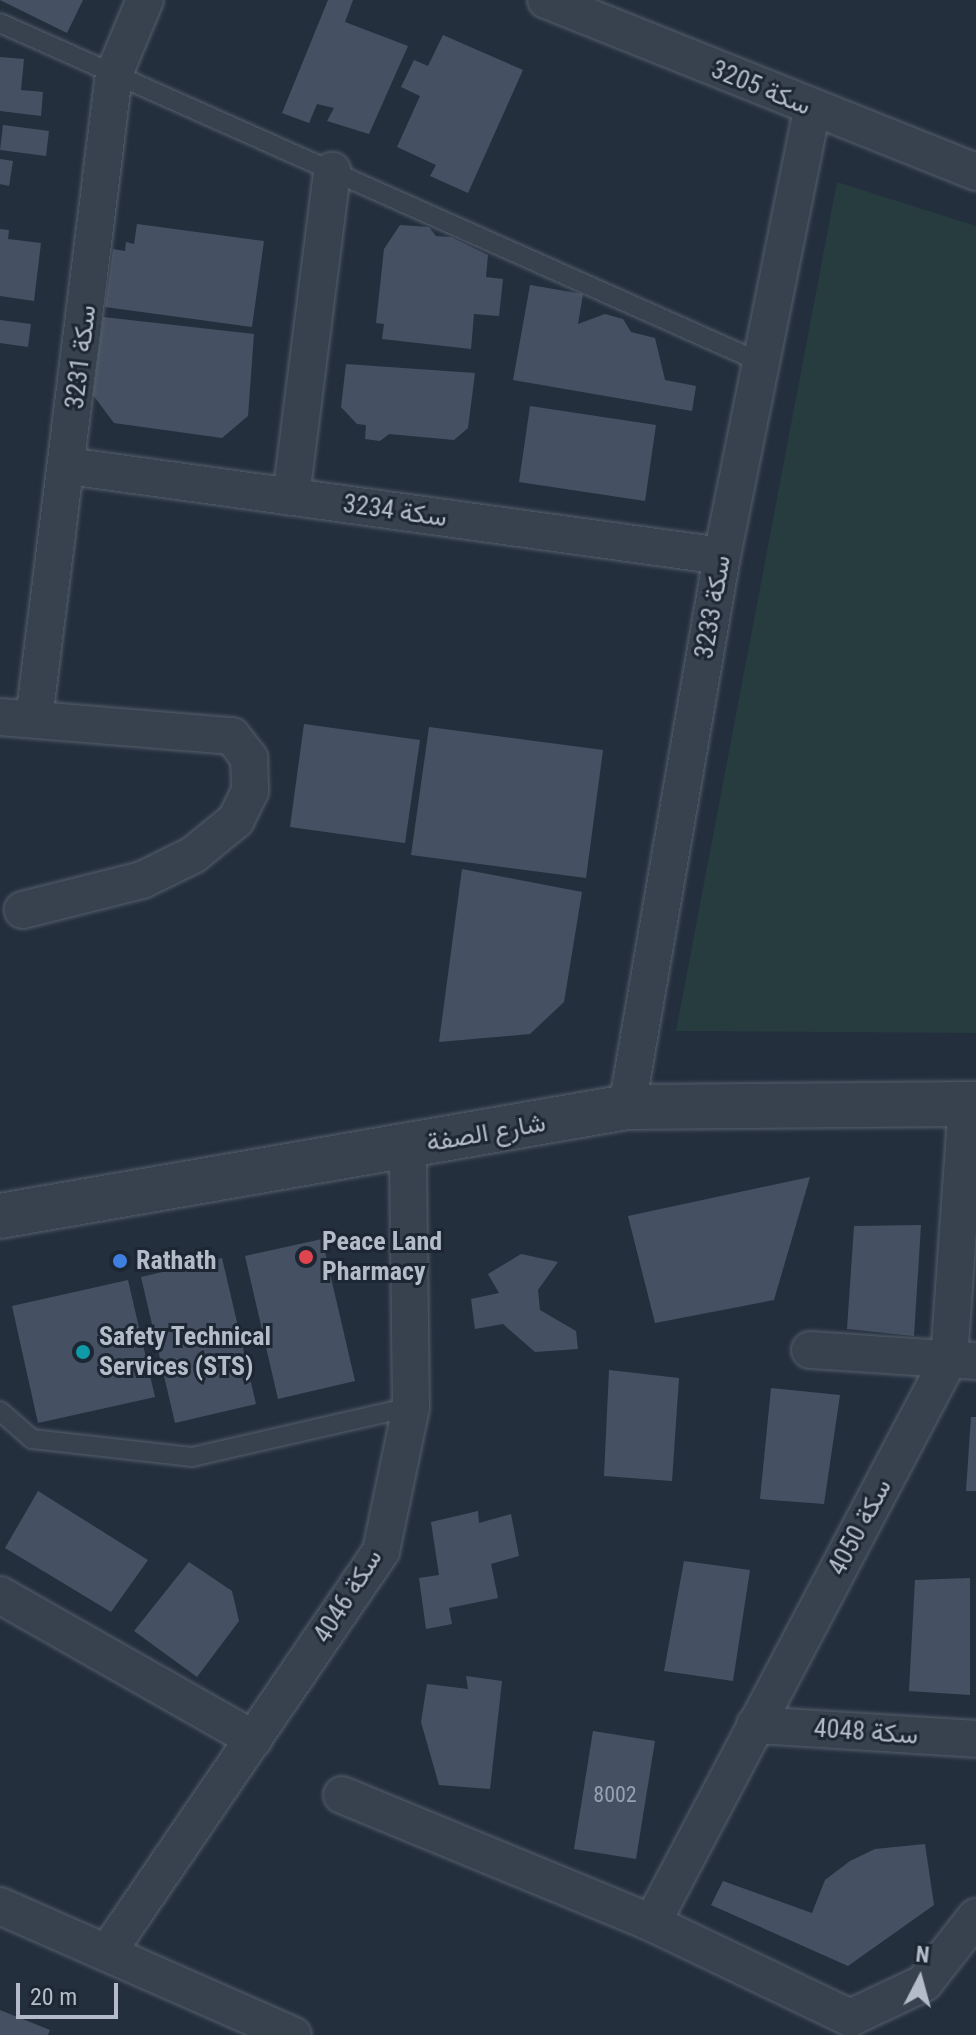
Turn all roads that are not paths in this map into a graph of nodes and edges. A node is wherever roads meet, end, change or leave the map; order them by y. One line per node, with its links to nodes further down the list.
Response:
1 (145, 0): 4 (street, سكة 3231)
2 (546, 0): 5 (street, سكة 3205)
3 (0, 23): 4 (lane)
4 (114, 74): 6 (lane); 9 (street, سكة 3231)
5 (812, 109): 7 (street, سكة 3205); 8 (street, سكة 3233)
6 (332, 171): 8 (lane); 10 (street)
7 (976, 172)
8 (760, 362): 11 (street, سكة 3233)
9 (68, 466): 10 (street, سكة 3234); 12 (street, سكة 3231)
10 (291, 497): 11 (street, سكة 3234)
11 (722, 556): 15 (street, سكة 3233)
12 (17, 718): 13 (street, سكة 3231)
13 (23, 910)
14 (971, 1103): 15 (street, شارع الصفة); 19 (street, سكة 4050)
15 (627, 1107): 16 (street, شارع الصفة)
16 (408, 1146): 17 (street, شارع الصفة); 20 (street, سكة 4046)
17 (0, 1216)
18 (810, 1350): 19 (street)
19 (962, 1360): 23 (street, سكة 4050)
20 (411, 1407): 21 (lane); 24 (street, سكة 4046)
21 (0, 1411)
22 (0, 1595): 24 (street)
23 (755, 1725): 25 (street, سكة 4048); 29 (street, سكة 4050)
24 (254, 1739): 30 (street, سكة 4046)
25 (976, 1739)
26 (342, 1795): 29 (street)
27 (0, 1906): 30 (street)
28 (976, 1917): 29 (street)
29 (652, 1923)
30 (107, 1953): 31 (street)
31 (293, 2035)

